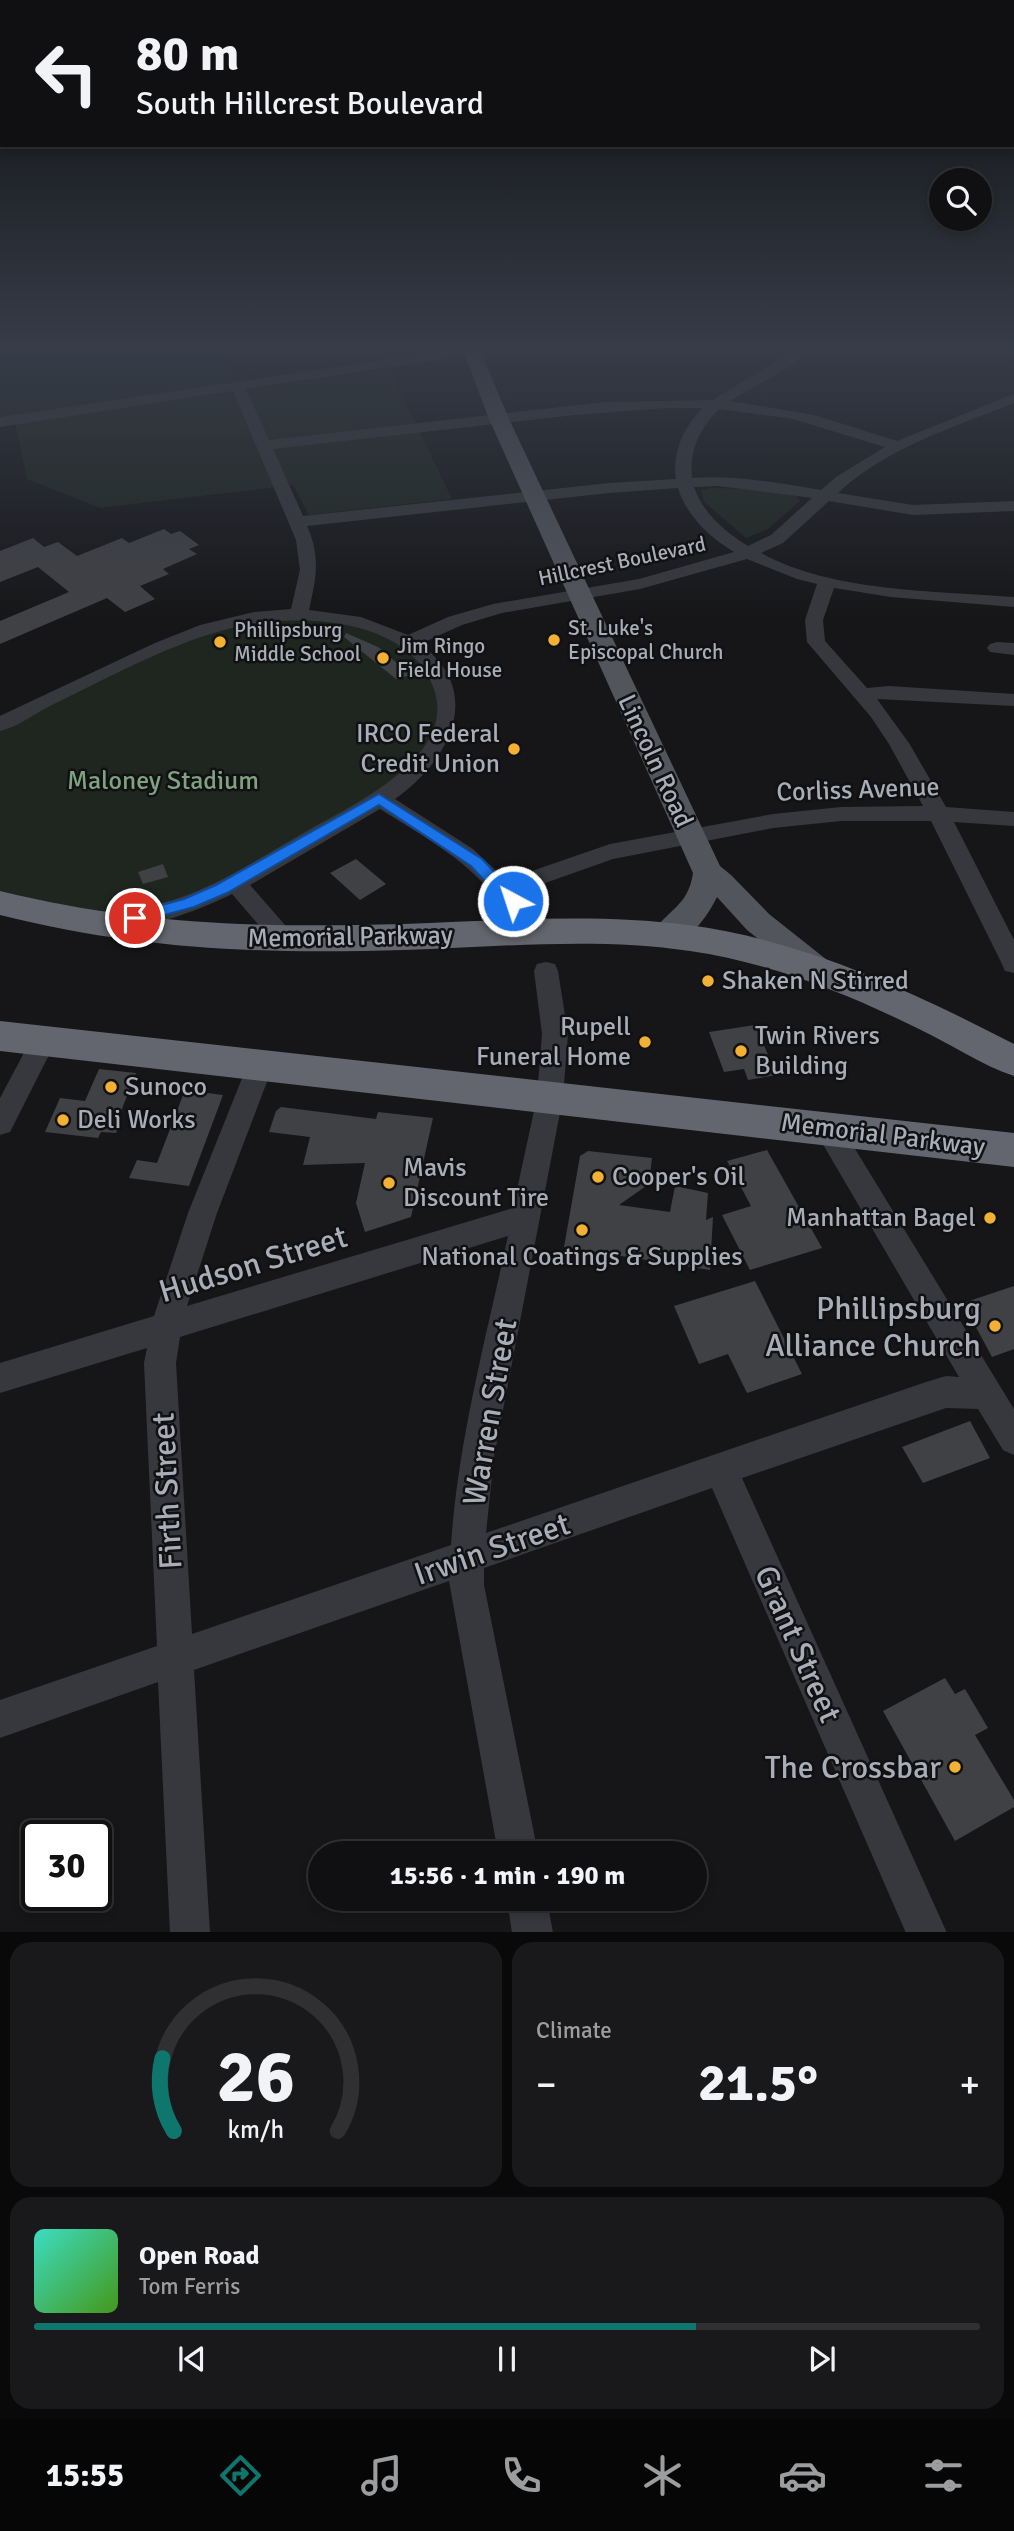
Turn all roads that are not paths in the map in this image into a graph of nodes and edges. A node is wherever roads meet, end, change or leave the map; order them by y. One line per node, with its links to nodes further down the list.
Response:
1 (261, 440): 7 (street)
2 (307, 440): 7 (street)
3 (509, 440): 10 (main road, Lincoln Road)
4 (689, 440): 9 (street)
5 (878, 440): 8 (street)
6 (910, 440): 8 (street, Hillcrest Boulevard)
7 (263, 445): 13 (street)
8 (897, 446): 11 (street, Hillcrest Boulevard)
9 (684, 482): 10 (street); 11 (street); 14 (street)
10 (534, 495): 13 (street); 16 (main road, Lincoln Road)
11 (824, 496): 12 (street); 14 (street, Hillcrest Boulevard)
12 (1014, 506)
13 (298, 522): 18 (street)
14 (749, 553): 15 (street); 16 (street, Hillcrest Boulevard)
15 (827, 582): 17 (street); 20 (street)
16 (579, 595): 19 (street, Hillcrest Boulevard); 26 (main road, Lincoln Road)
17 (1014, 602)
18 (299, 615): 19 (street); 22 (street)
19 (408, 642): 23 (street)
20 (862, 694): 21 (street); 24 (street)
21 (1014, 700)
22 (0, 725)
23 (379, 799): 28 (street); 29 (street)
24 (938, 813): 25 (street, Corliss Avenue); 26 (street, Corliss Avenue); 35 (street)
25 (1014, 819)
26 (690, 837): 27 (main road, Lincoln Road); 29 (street, Corliss Avenue)
27 (708, 873): 33 (main road); 36 (main road, Lincoln Road)
28 (235, 882): 31 (street); 34 (street)
29 (504, 889): 32 (street)
30 (0, 903): 31 (highway, Memorial Parkway)
31 (95, 925): 34 (highway, Memorial Parkway)
32 (526, 933): 33 (highway, Memorial Parkway); 34 (highway, Memorial Parkway)
33 (667, 935): 36 (highway, Memorial Parkway)
34 (284, 939)
35 (1014, 964)
36 (816, 968): 40 (highway, Memorial Parkway)
37 (546, 971): 42 (street, Warren Street)
38 (0, 1036): 39 (highway, Memorial Parkway)
39 (43, 1041): 41 (highway, Memorial Parkway); 43 (street)
40 (1014, 1061)
41 (260, 1066): 42 (highway, Memorial Parkway); 47 (street, Firth Street)
42 (550, 1097): 44 (highway, Memorial Parkway); 46 (street, Warren Street)
43 (0, 1124)
44 (828, 1129): 45 (highway, Memorial Parkway); 49 (street)
45 (1014, 1150)
46 (527, 1217): 47 (street, Hudson Street); 52 (street, Warren Street)
47 (166, 1327): 48 (street, Hudson Street); 53 (street, Firth Street)
48 (0, 1378)
49 (986, 1394): 50 (street); 51 (street, Irwin Street)
50 (1014, 1439)
51 (721, 1470): 52 (street, Irwin Street); 59 (street, Grant Street)
52 (467, 1557): 53 (street, Irwin Street); 55 (street, Warren Street)
53 (176, 1658): 54 (street, Irwin Street); 57 (street, Firth Street)
54 (0, 1719)
55 (516, 1841)
56 (529, 1911): 58 (street)
57 (190, 1932)
58 (533, 1932)
59 (927, 1932)

